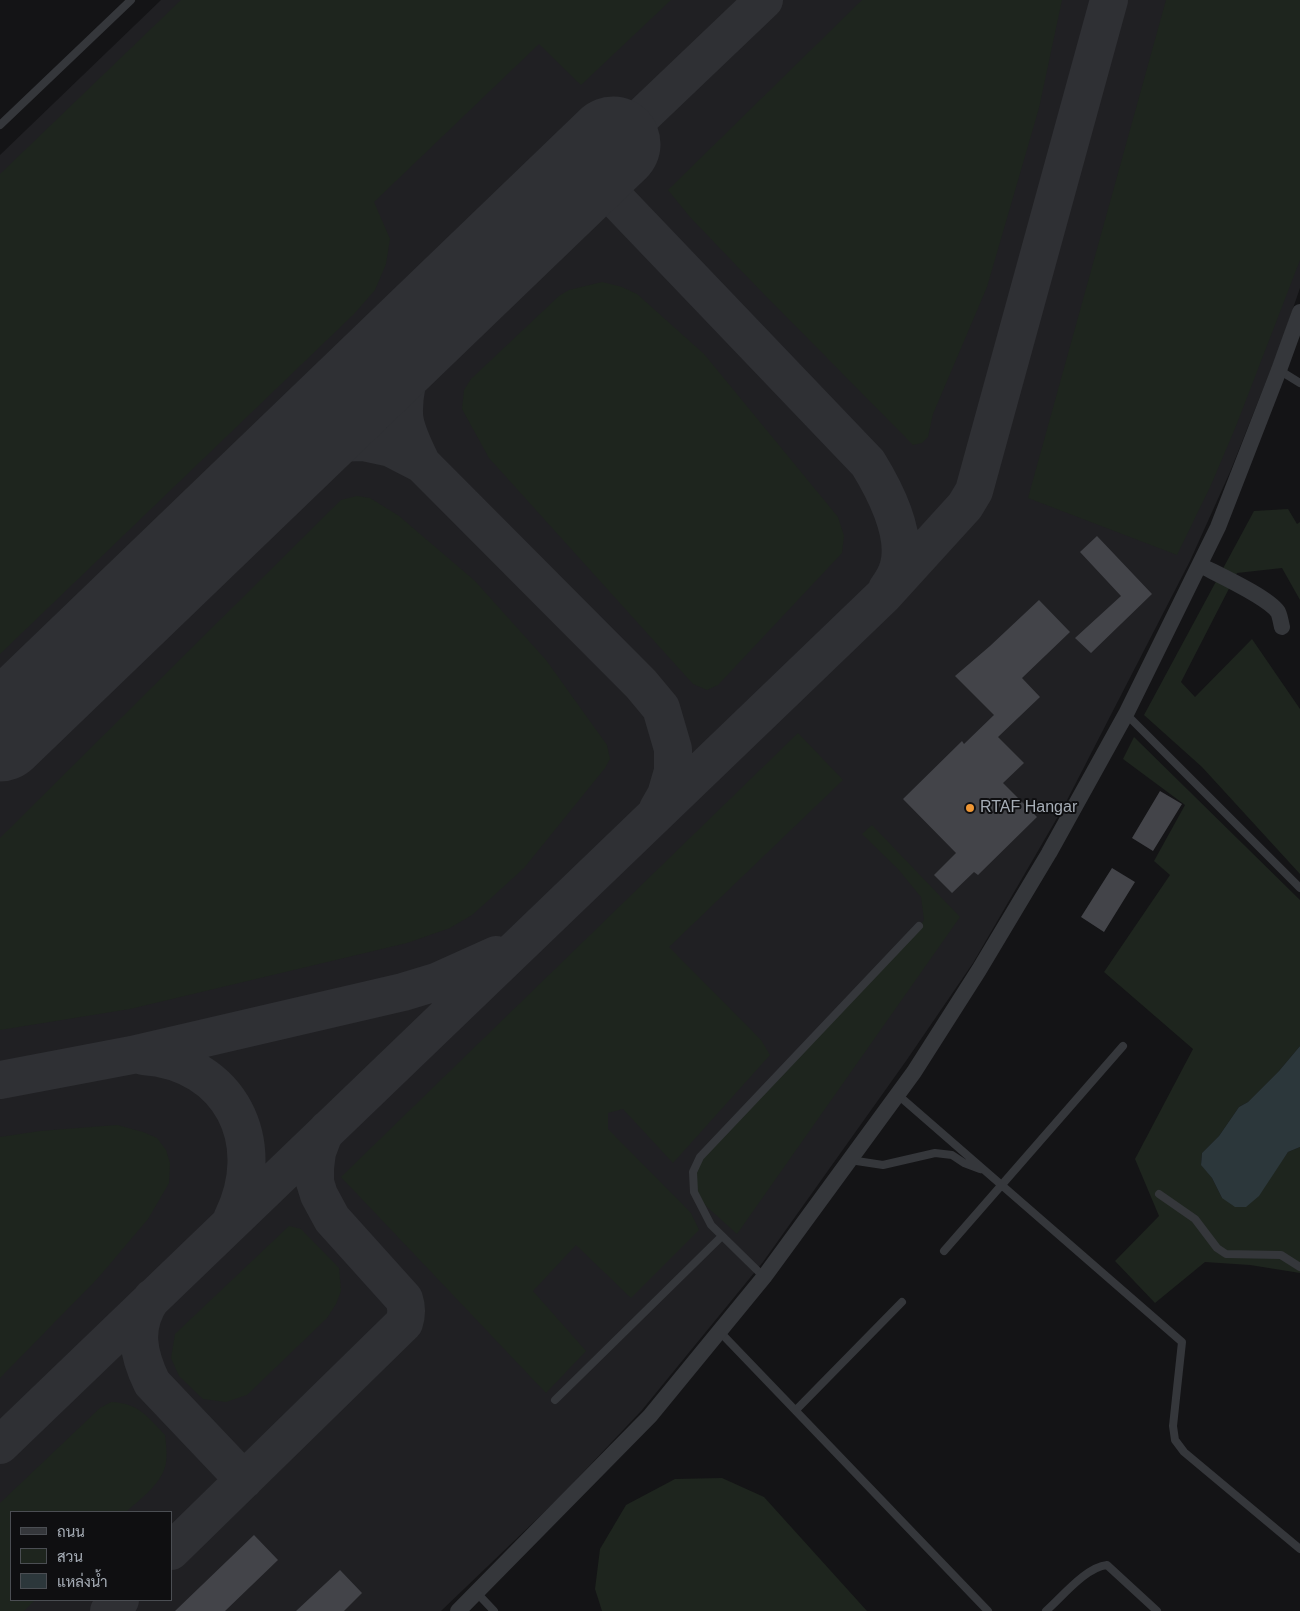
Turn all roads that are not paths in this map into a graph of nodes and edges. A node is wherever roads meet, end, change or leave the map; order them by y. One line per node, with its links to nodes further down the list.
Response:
1 (131, 0): 2 (lane)
2 (0, 125)
3 (1300, 312): 4 (street)
4 (1279, 370): 5 (lane); 6 (street)
5 (1300, 384)
6 (1200, 565): 7 (street); 8 (street)
7 (1282, 627)
8 (1126, 714): 9 (lane); 12 (street)
9 (1300, 888)
10 (919, 926): 17 (lane)
11 (1123, 1046): 15 (lane)
12 (898, 1096): 13 (street); 14 (lane)
13 (850, 1160): 14 (lane); 20 (street)
14 (985, 1170): 15 (lane)
15 (1001, 1185): 18 (lane); 25 (lane)
16 (1159, 1194): 19 (lane)
17 (722, 1236): 20 (lane); 23 (lane)
18 (944, 1251)
19 (1300, 1267)
20 (764, 1277): 22 (street)
21 (902, 1302): 24 (lane)
22 (720, 1332): 24 (lane); 26 (street)
23 (555, 1400)
24 (796, 1410): 29 (lane)
25 (1300, 1549)
26 (477, 1593): 27 (street); 28 (lane)
27 (458, 1611)
28 (494, 1611)
29 (988, 1611)
30 (1046, 1611): 31 (lane)
31 (1157, 1611)

